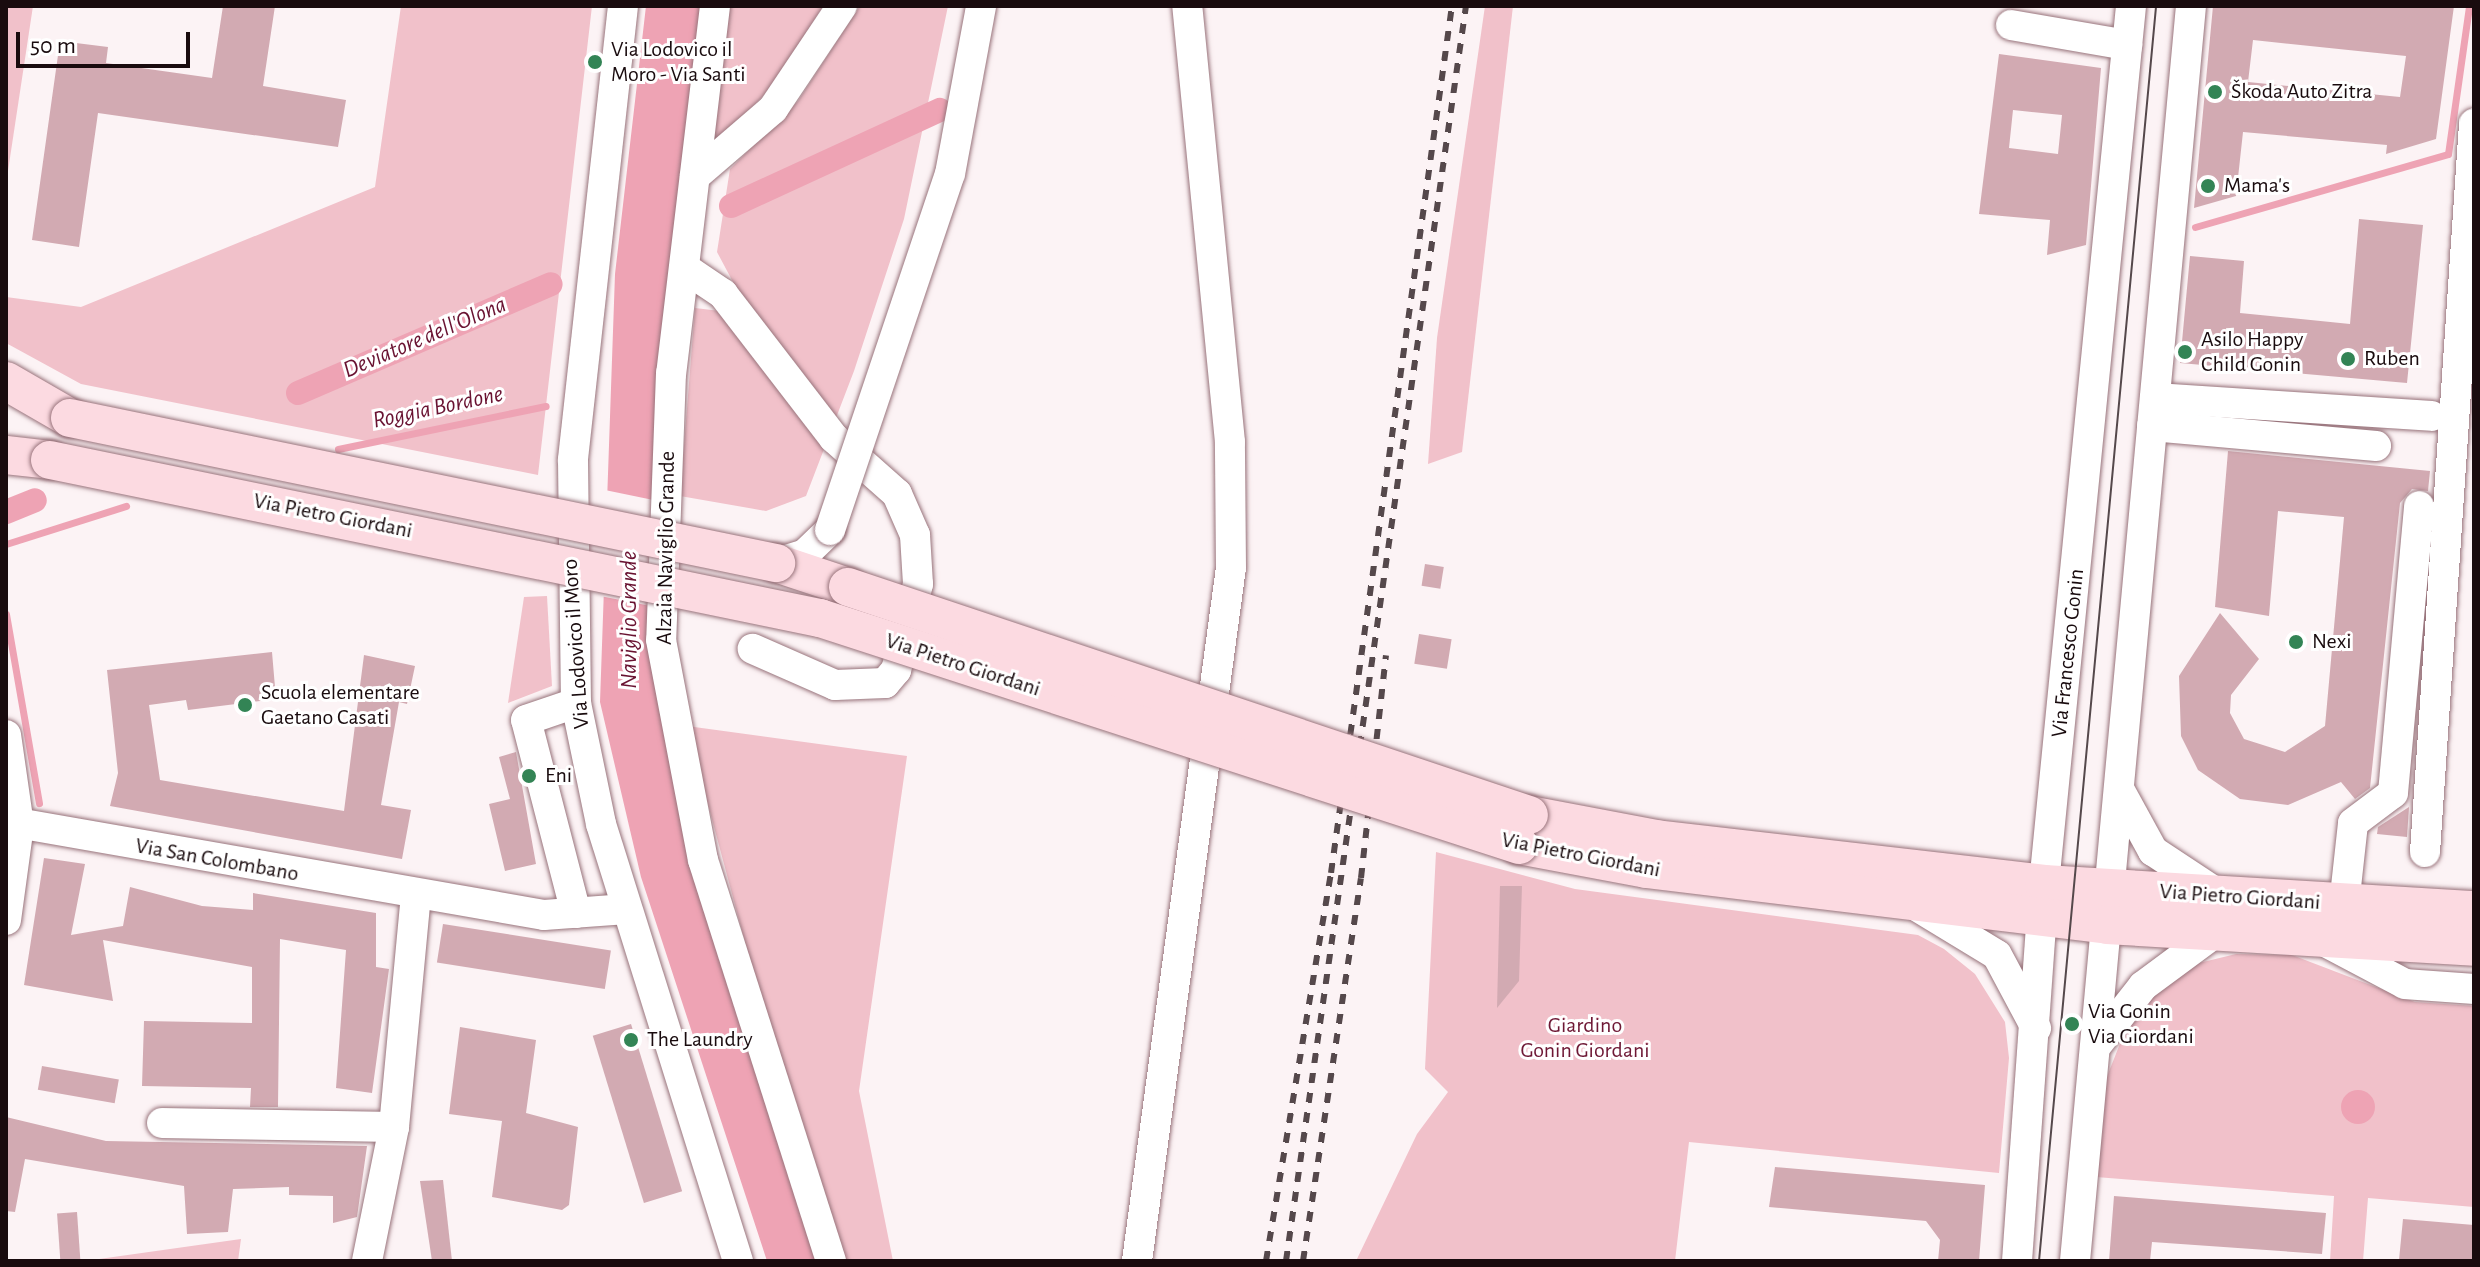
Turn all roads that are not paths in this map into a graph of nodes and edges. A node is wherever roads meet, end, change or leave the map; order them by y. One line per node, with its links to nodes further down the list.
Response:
1 (623, 6): 23 (street, Via Lodovico il Moro)
2 (715, 6): 11 (street, Alzaia Naviglio Grande)
3 (842, 6): 11 (street)
4 (981, 6): 19 (street, bridge)
5 (1187, 6): 51 (street)
6 (2131, 6): 9 (street, Via Francesco Gonin)
7 (2191, 6): 14 (street)
8 (2011, 25): 9 (street)
9 (2127, 45): 32 (street, Via Francesco Gonin)
10 (2474, 124): 30 (street)
11 (695, 176): 12 (street, Alzaia Naviglio Grande)
12 (686, 269): 22 (street); 50 (street, Alzaia Naviglio Grande)
13 (6, 381): 20 (main road, Via Pietro Giordani, bridge)
14 (2153, 412): 15 (street); 16 (street); 25 (street)
15 (2431, 416)
16 (2376, 446)
17 (6, 455): 28 (main road, Via Pietro Giordani, bridge)
18 (2419, 506): 34 (street)
19 (830, 530): 20 (street); 21 (street)
20 (776, 563): 21 (main road, Via Pietro Giordani)
21 (848, 587): 28 (main road, Via Pietro Giordani, bridge)
22 (753, 649)
23 (576, 703): 27 (street, Via Lodovico il Moro); 29 (street)
24 (6, 735): 26 (street)
25 (2119, 789): 35 (street); 39 (street)
26 (12, 823): 31 (street, Via San Colombano); 40 (street)
27 (601, 824): 29 (street); 36 (street, Via Lodovico il Moro)
28 (1524, 830): 32 (main road, Via Pietro Giordani); 33 (main road, Via Pietro Giordani)
29 (553, 832): 38 (street)
30 (2425, 852)
31 (416, 894): 38 (street, Via San Colombano); 47 (street)
32 (2042, 901): 33 (main road, Via Pietro Giordani); 35 (main road, Via Pietro Giordani); 44 (street, Via Francesco Gonin)
33 (1910, 903): 44 (street, Via Pietro Giordani)
34 (2344, 905): 37 (main road, Via Pietro Giordani); 39 (main road, Via Pietro Giordani)
35 (2108, 907): 39 (main road, Via Pietro Giordani); 45 (street)
36 (627, 909): 38 (street, Via San Colombano); 49 (street, Via Lodovico il Moro)
37 (2474, 910)
38 (576, 913)
39 (2220, 914): 41 (main road, Via Pietro Giordani); 45 (street, Via Pietro Giordani)
40 (6, 920)
41 (2318, 938): 42 (main road, Via Pietro Giordani); 43 (street, Via Pietro Giordani)
42 (2474, 947)
43 (2474, 989)
44 (2037, 1030): 52 (street, Via Francesco Gonin)
45 (2095, 1048): 53 (street)
46 (162, 1123): 47 (street)
47 (394, 1127): 48 (street)
48 (367, 1261)
49 (738, 1261)
50 (831, 1261)
51 (1137, 1261)
52 (2017, 1261)
53 (2075, 1261)

